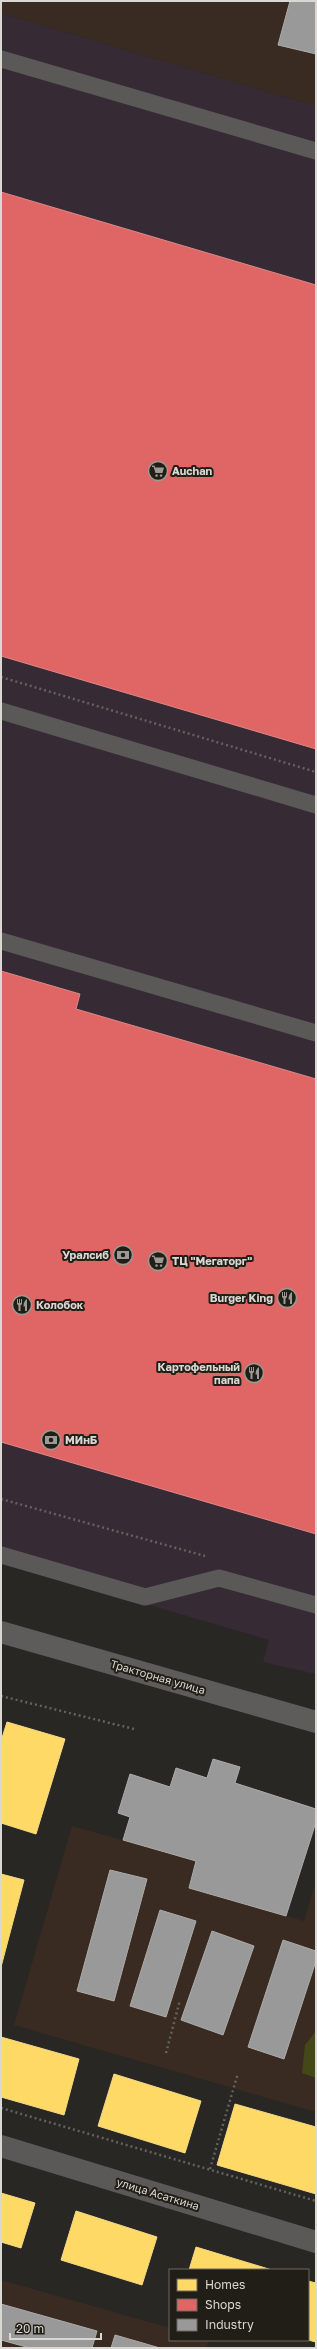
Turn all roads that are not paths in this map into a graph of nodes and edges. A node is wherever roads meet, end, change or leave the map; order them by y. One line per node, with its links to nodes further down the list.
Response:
1 (1, 59): 2 (lane)
2 (316, 151)
3 (1, 711): 4 (lane)
4 (316, 805)
5 (1, 941): 6 (lane)
6 (316, 1033)
7 (1, 1555): 8 (lane)
8 (316, 1605)
9 (1, 1632): 10 (main road, Тракторная улица)
10 (316, 1722)
11 (1, 2146): 12 (street, улица Асаткина)
12 (316, 2242)

